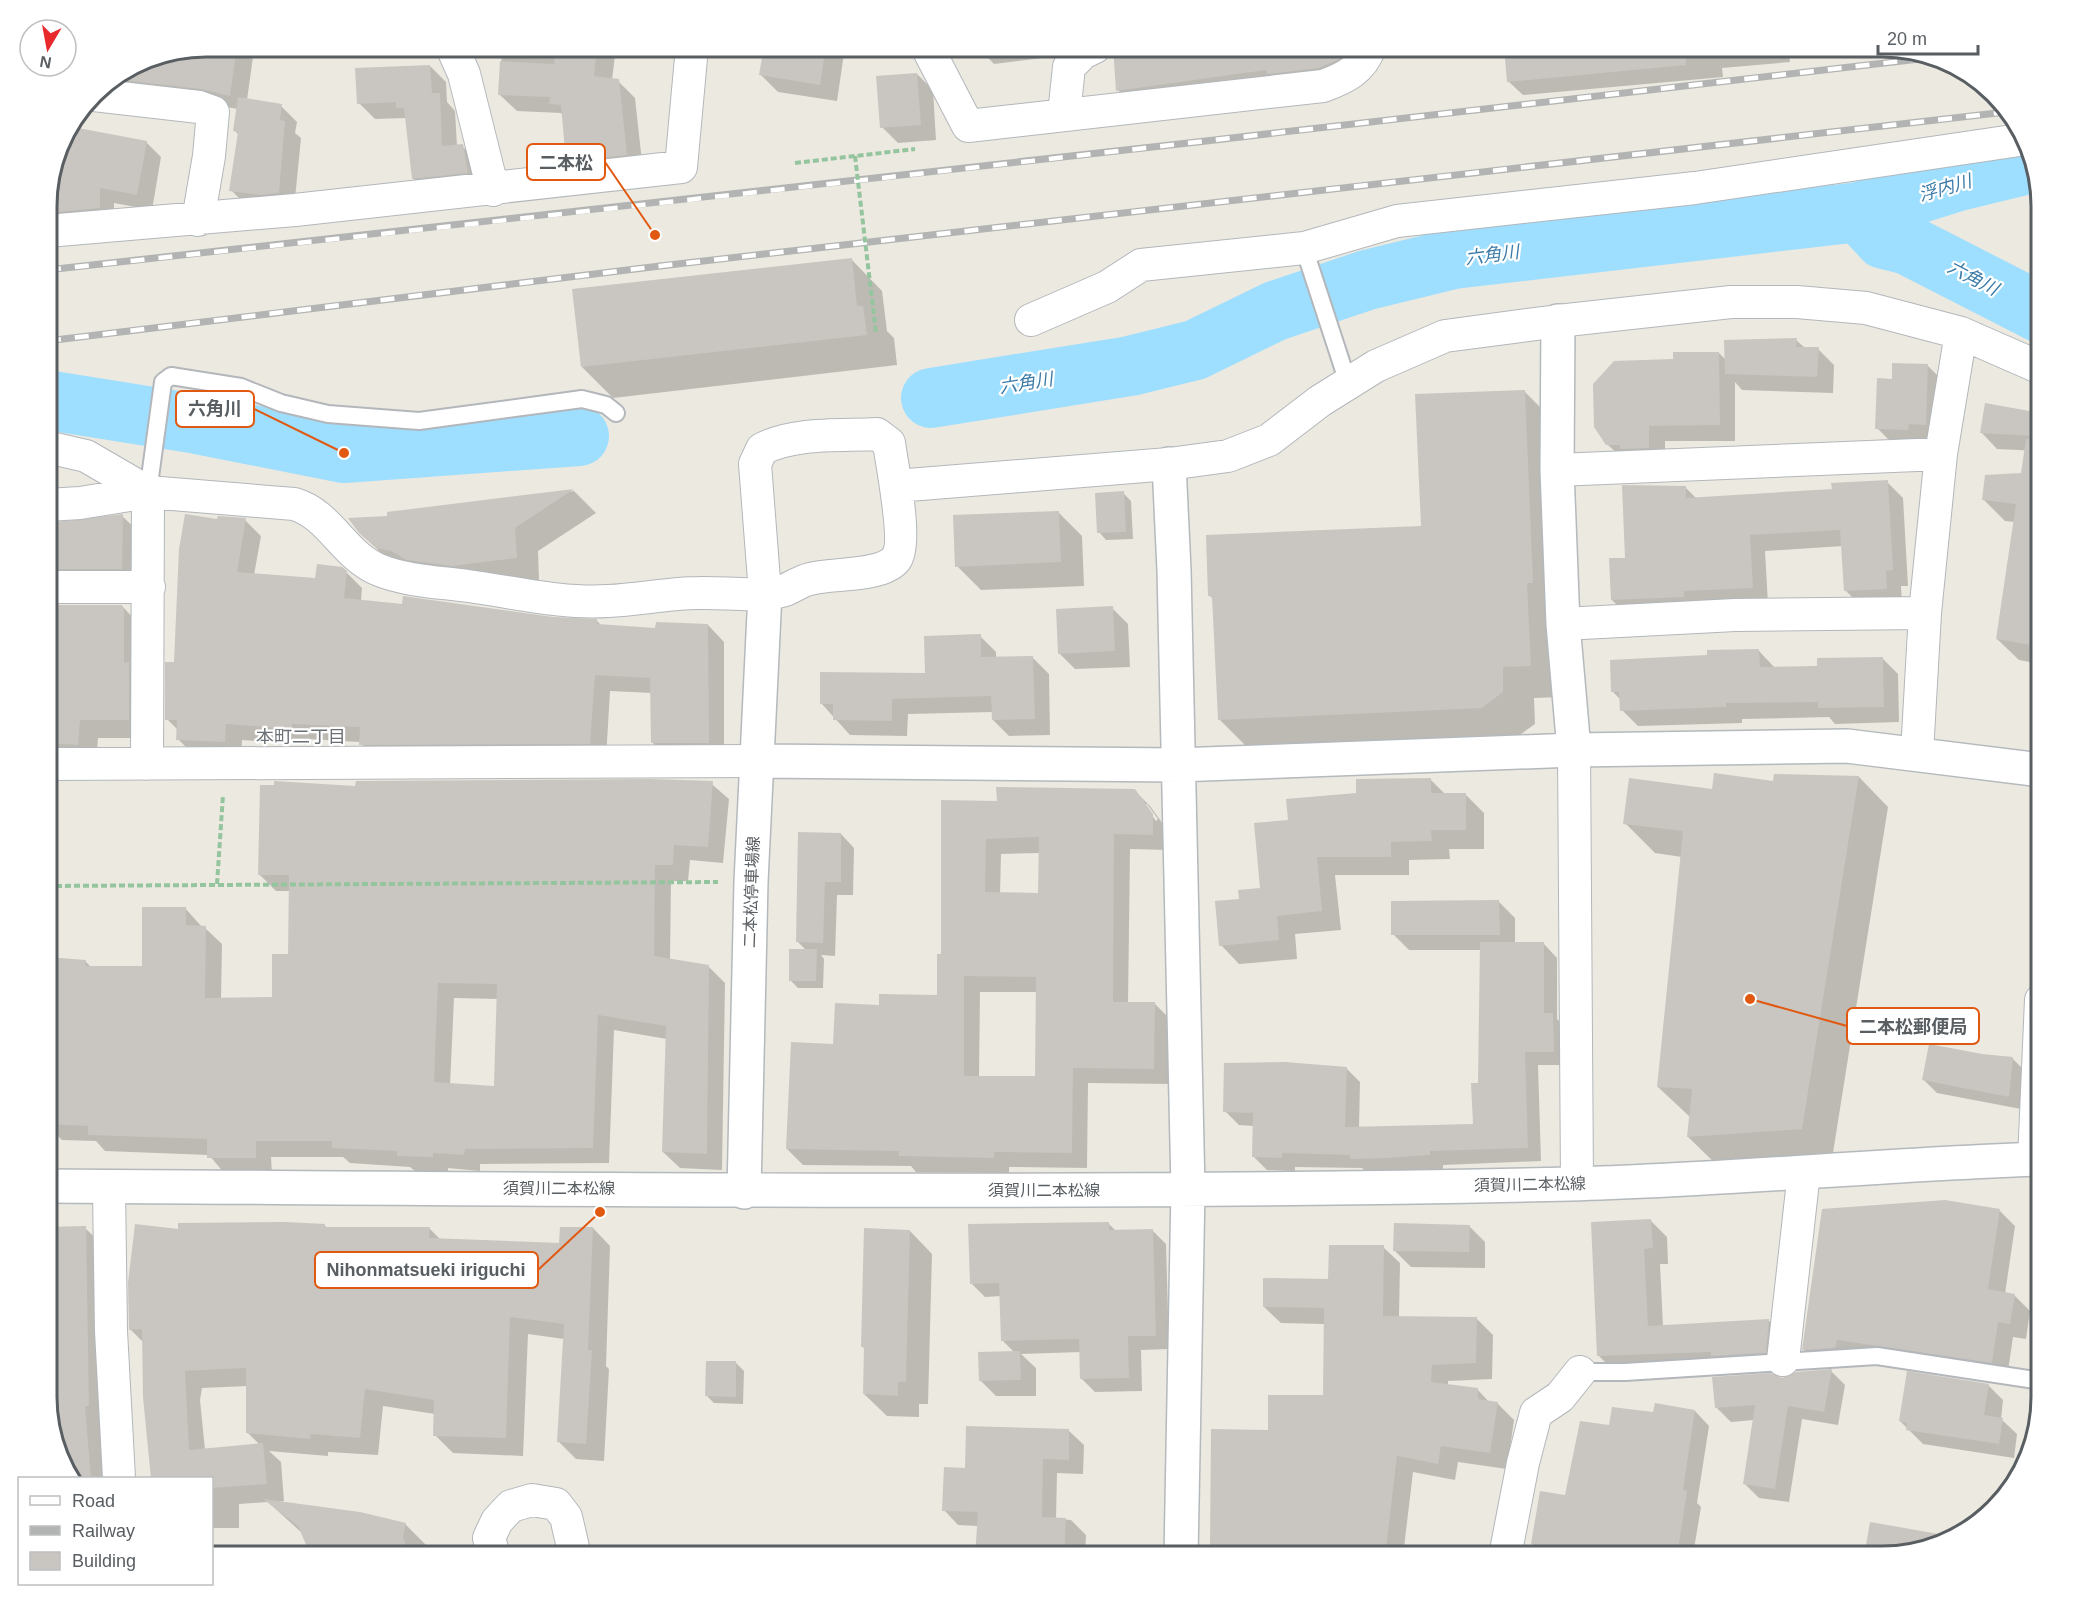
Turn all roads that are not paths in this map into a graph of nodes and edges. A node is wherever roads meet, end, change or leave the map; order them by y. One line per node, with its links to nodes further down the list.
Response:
1 (457, 57): 9 (street)
2 (691, 57): 9 (street)
3 (933, 57): 7 (street)
4 (1080, 57): 7 (street)
5 (1366, 57): 7 (street)
6 (106, 96): 10 (street)
7 (1064, 114)
8 (2016, 140): 12 (street)
9 (493, 190): 10 (street)
10 (198, 220): 11 (street)
11 (57, 230)
12 (1307, 256): 13 (street); 17 (lane)
13 (1031, 320)
14 (1558, 321): 15 (street); 17 (street); 22 (street)
15 (1961, 333): 16 (street); 20 (street)
16 (2031, 363)
17 (1344, 370): 21 (street)
18 (616, 413): 24 (lane)
19 (57, 449): 24 (street)
20 (1941, 454): 22 (street); 29 (street)
21 (1169, 464): 23 (street); 36 (street)
22 (1557, 470): 30 (street)
23 (896, 486): 28 (street); 28 (street)
24 (148, 492): 25 (street); 27 (street); 28 (street)
25 (57, 504)
26 (57, 587): 27 (street)
27 (149, 587): 35 (street)
28 (765, 593): 33 (street, 二本松停車場線)
29 (1924, 613): 30 (street); 32 (street)
30 (1563, 624): 31 (street)
31 (1574, 750): 32 (street); 36 (street); 40 (street)
32 (1917, 753): 37 (street)
33 (757, 761): 35 (street); 36 (street); 44 (street, 二本松停車場線)
34 (57, 764): 35 (street)
35 (147, 764)
36 (1177, 765): 43 (street)
37 (2031, 769)
38 (2031, 1160): 39 (street, 須賀川二本松線)
39 (1804, 1172): 40 (street, 須賀川二本松線); 45 (street)
40 (1577, 1184): 43 (street, 須賀川二本松線)
41 (57, 1186): 42 (street, 須賀川二本松線)
42 (109, 1186): 44 (street, 須賀川二本松線); 48 (street)
43 (1188, 1189): 44 (street, 須賀川二本松線); 51 (street)
44 (744, 1192)
45 (1783, 1360): 46 (lane); 47 (lane)
46 (1580, 1372): 52 (street)
47 (2031, 1380)
48 (118, 1477)
49 (491, 1546): 50 (street)
50 (573, 1546)
51 (1181, 1546)
52 (1507, 1546)

